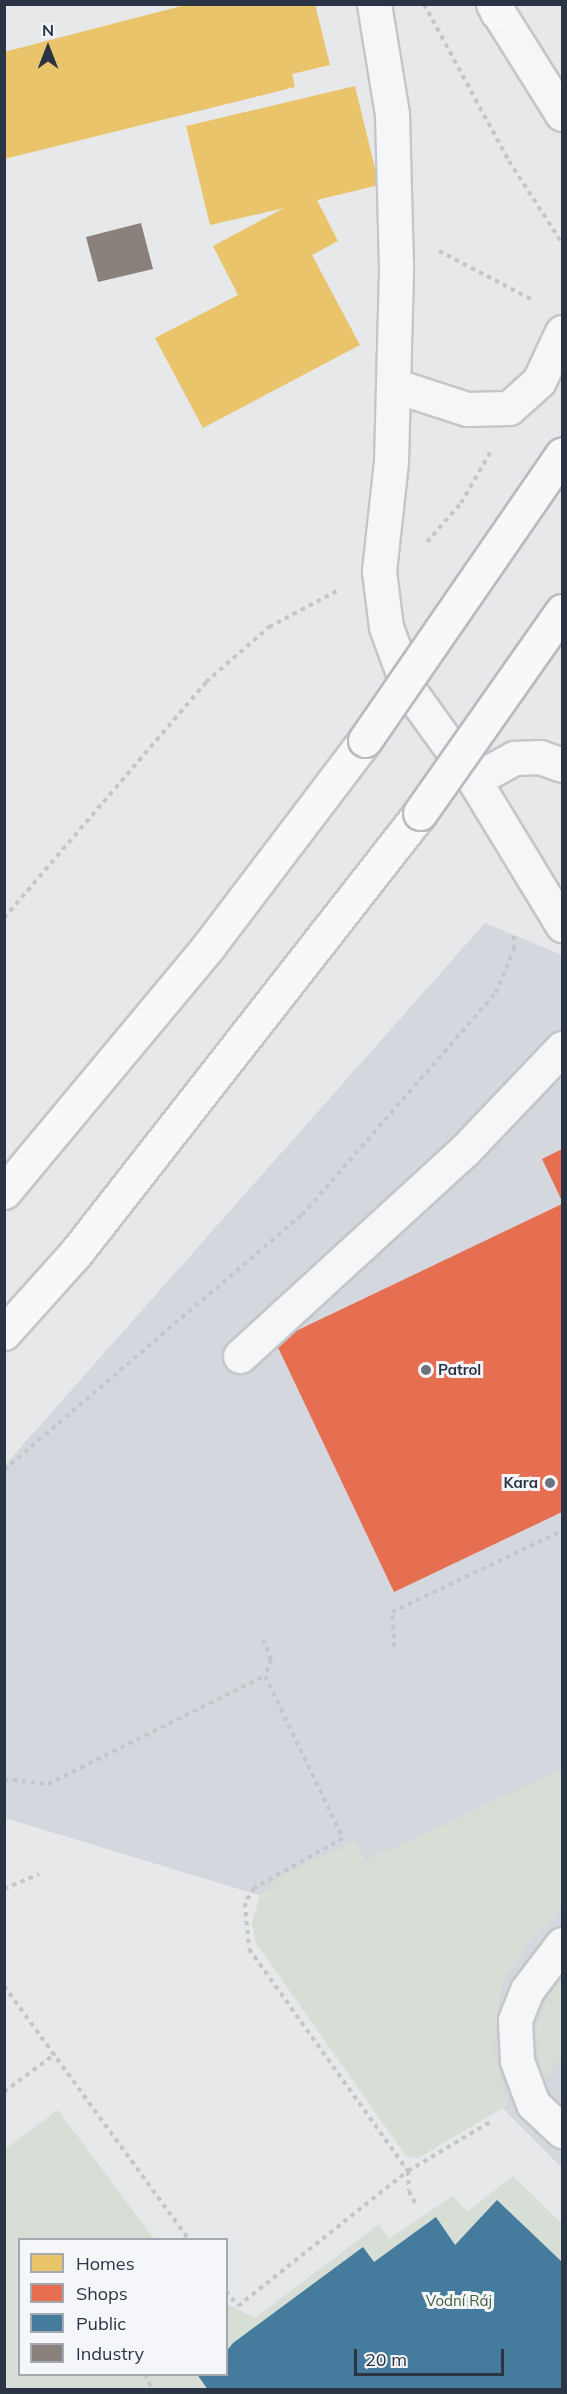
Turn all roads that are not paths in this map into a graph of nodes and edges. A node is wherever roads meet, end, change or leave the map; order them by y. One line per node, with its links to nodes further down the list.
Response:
1 (374, 4): 5 (street)
2 (496, 7): 3 (street)
3 (562, 114)
4 (562, 332): 5 (street)
5 (393, 385): 9 (street)
6 (562, 454): 12 (highway, bridge)
7 (562, 611): 13 (highway, bridge)
8 (562, 765): 9 (street)
9 (474, 780): 10 (street)
10 (562, 925)
11 (562, 1048): 14 (street)
12 (4, 1192)
13 (4, 1333)
14 (240, 1356)
15 (562, 1944): 16 (street)
16 (562, 2131)

